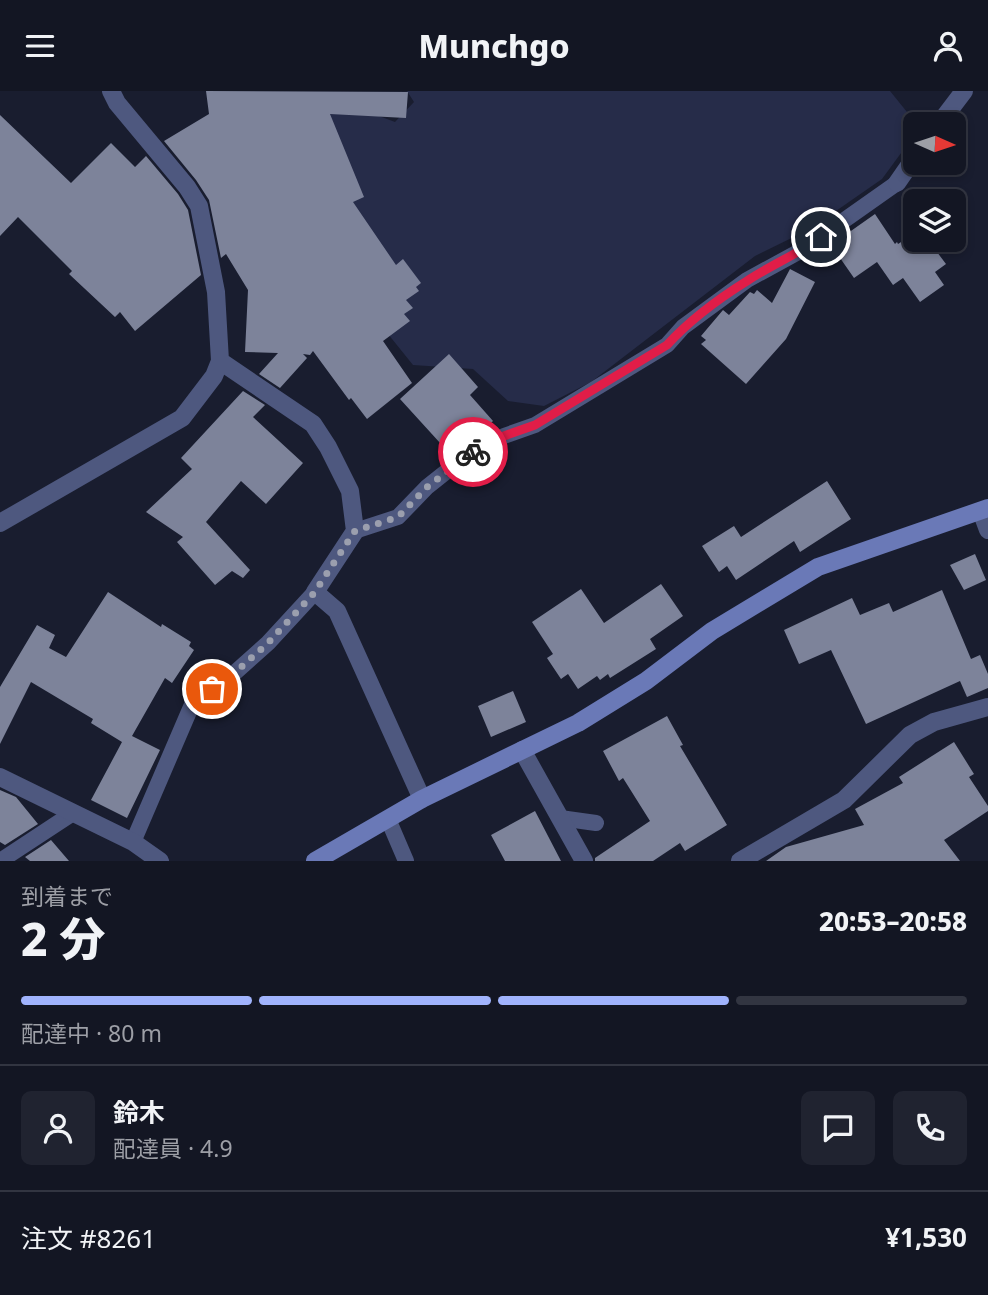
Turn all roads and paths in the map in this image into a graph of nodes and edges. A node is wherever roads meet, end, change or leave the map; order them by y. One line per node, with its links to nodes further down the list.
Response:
1 (111, 91): 6 (street)
2 (964, 91): 3 (street)
3 (949, 112)
4 (903, 174): 5 (street)
5 (897, 183): 10 (lane)
6 (220, 361): 8 (street); 10 (street)
7 (985, 509): 9 (street); 13 (street)
8 (0, 523)
9 (988, 530)
10 (355, 531): 11 (street)
11 (314, 593): 15 (street); 20 (lane)
12 (988, 706): 26 (street)
13 (522, 750): 15 (street); 17 (street)
14 (0, 776): 16 (street)
15 (422, 799): 18 (street)
16 (73, 813): 20 (street); 21 (lane)
17 (560, 818): 19 (lane); 25 (street)
18 (388, 819): 23 (street); 24 (lane)
19 (596, 823)
20 (133, 842): 22 (street)
21 (0, 861)
22 (160, 861)
23 (315, 861)
24 (406, 861)
25 (584, 861)
26 (740, 861)

